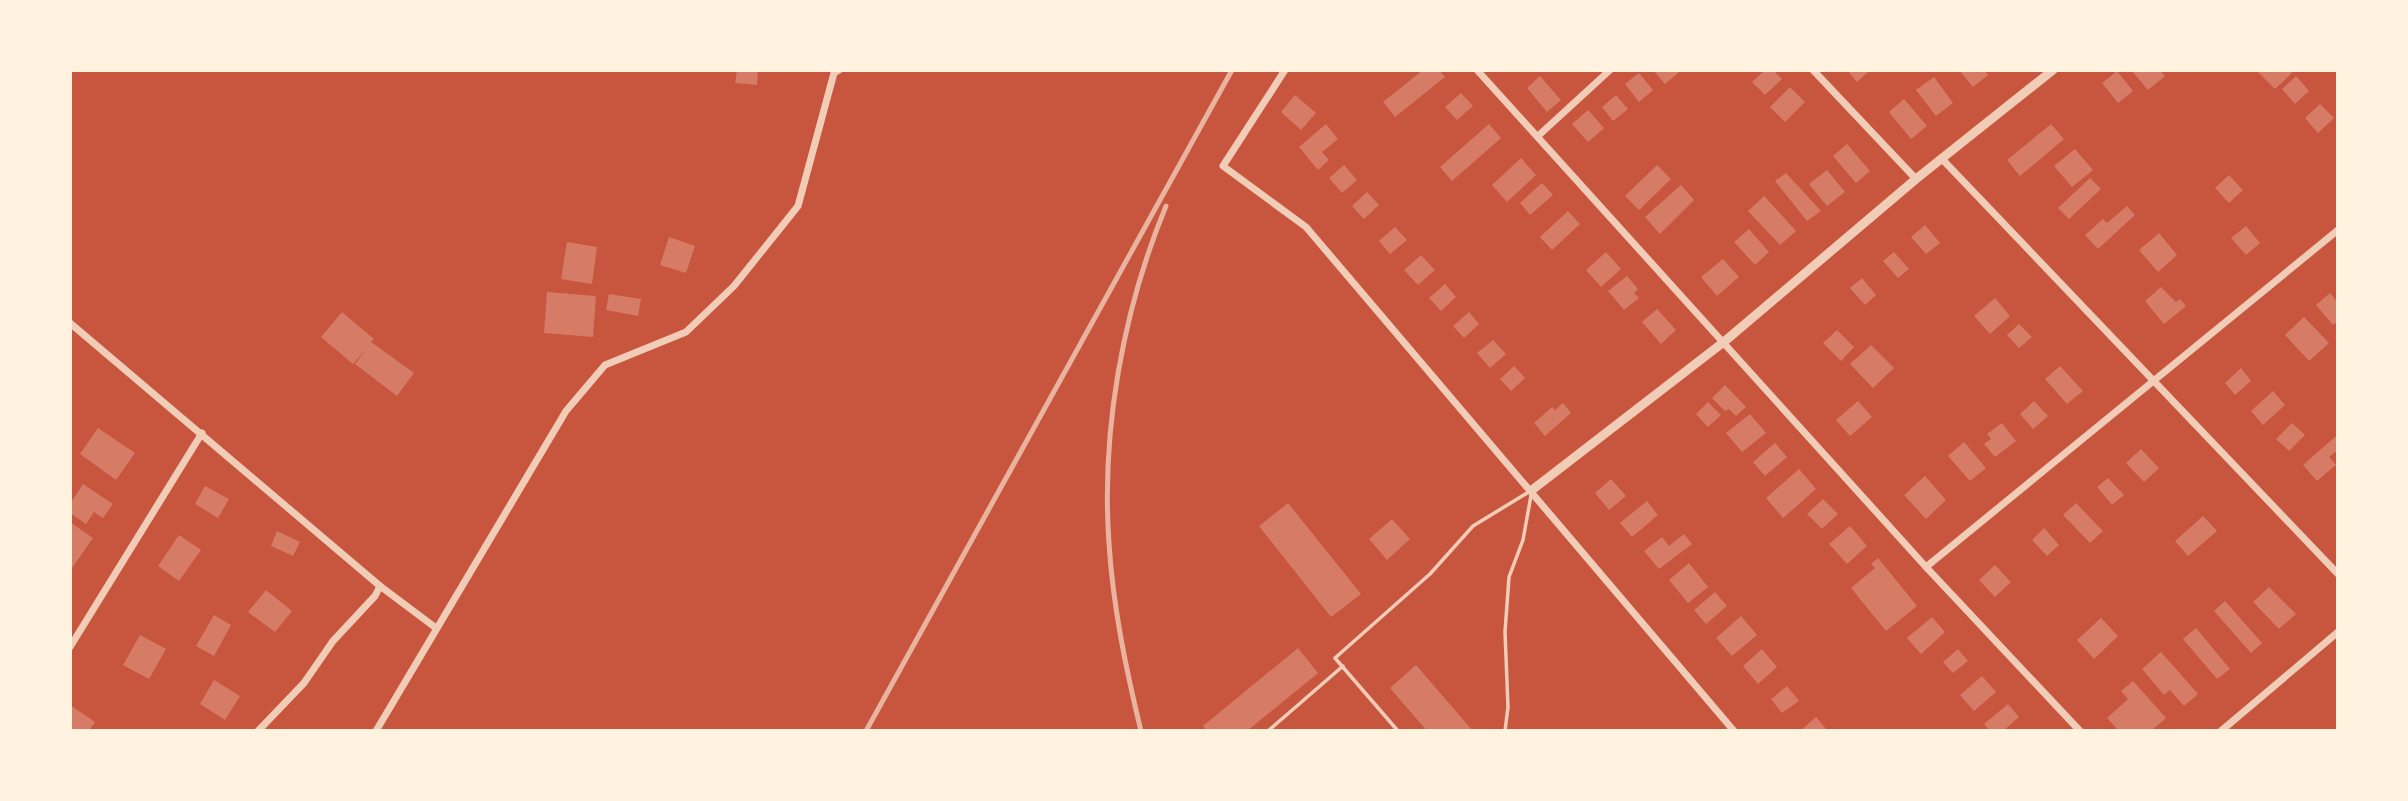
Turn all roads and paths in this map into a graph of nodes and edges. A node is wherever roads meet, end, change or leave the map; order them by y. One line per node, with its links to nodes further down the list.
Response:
1 (1285, 70): 15 (street)
2 (1477, 70): 7 (street)
3 (1609, 70): 7 (street)
4 (1812, 70): 9 (street)
5 (835, 71): 19 (street)
6 (2050, 71): 8 (street)
7 (1538, 136): 12 (street)
8 (1942, 159): 9 (street); 13 (street)
9 (1916, 179): 12 (street)
10 (2338, 230): 13 (street)
11 (70, 323): 14 (street)
12 (1725, 341): 15 (street); 16 (street)
13 (2152, 379): 16 (street); 17 (street)
14 (202, 433): 18 (street); 21 (street)
15 (1532, 491): 22 (lane); 27 (lane); 28 (street)
16 (1926, 567): 29 (street)
17 (2338, 574)
18 (380, 586): 19 (street); 23 (street)
19 (436, 628): 24 (street)
20 (2338, 632): 30 (street)
21 (70, 647)
22 (1343, 666): 25 (lane); 26 (lane)
23 (257, 731)
24 (376, 731)
25 (1268, 731)
26 (1398, 731)
27 (1505, 731)
28 (1734, 731)
29 (2080, 731)
30 (2221, 731)

